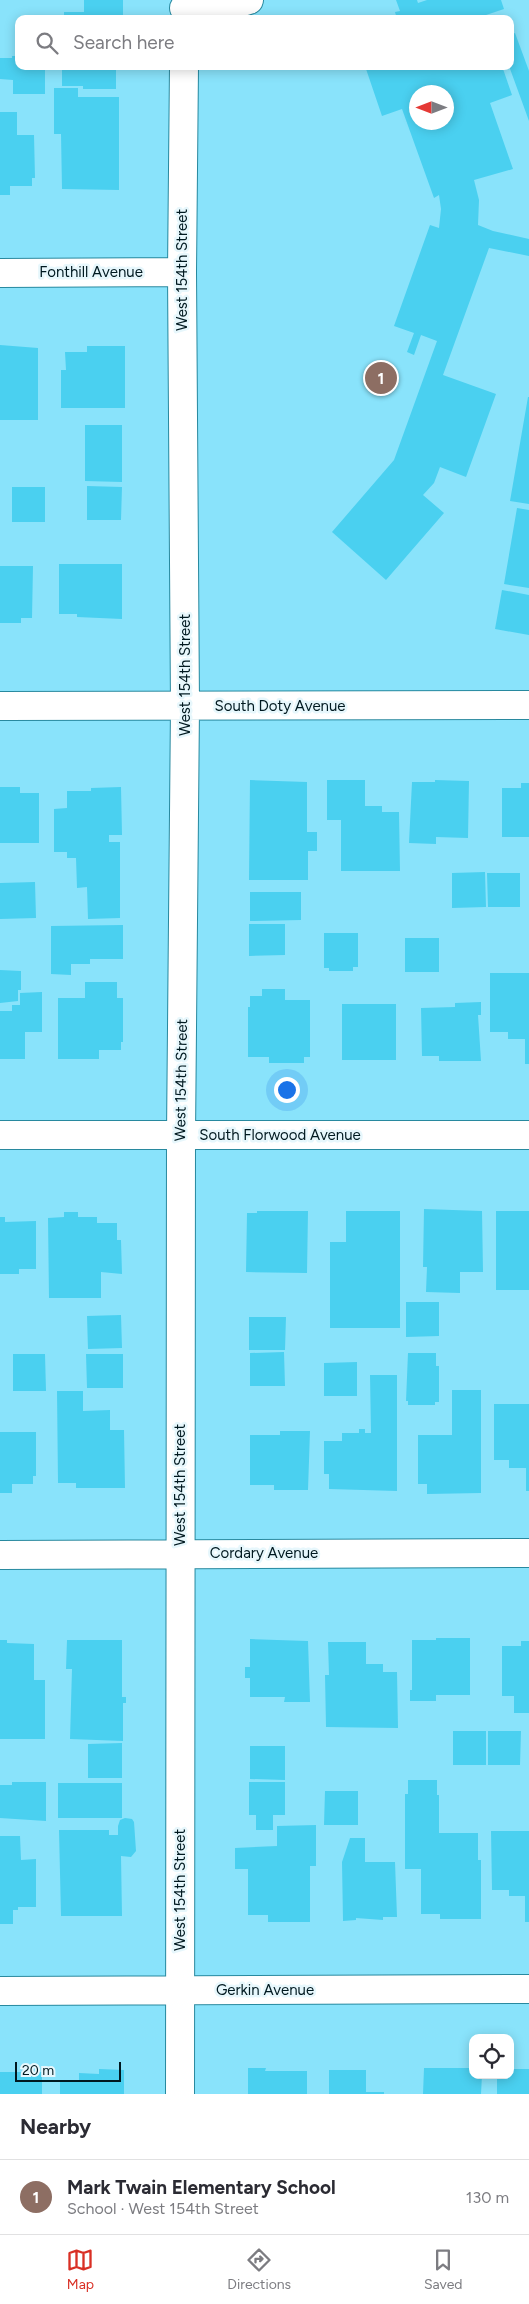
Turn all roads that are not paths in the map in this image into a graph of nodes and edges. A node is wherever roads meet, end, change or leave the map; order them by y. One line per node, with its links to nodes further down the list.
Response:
1 (249, 0): 2 (street)
2 (184, 9)
3 (184, 70): 5 (street, West 154th Street)
4 (0, 272): 5 (street, Fonthill Avenue)
5 (182, 272): 8 (street, West 154th Street)
6 (529, 705): 8 (street, South Doty Avenue)
7 (0, 706): 8 (street, South Doty Avenue)
8 (185, 706): 10 (street, West 154th Street)
9 (0, 1135): 10 (street, South Florwood Avenue)
10 (181, 1135): 11 (street, South Florwood Avenue); 12 (street, West 154th Street)
11 (529, 1135)
12 (180, 1553): 13 (street, Cordary Avenue); 14 (street, Cordary Avenue); 17 (street, West 154th Street)
13 (529, 1553)
14 (0, 1555)
15 (529, 1989): 17 (street, Gerkin Avenue)
16 (0, 1991): 17 (street, Gerkin Avenue)
17 (180, 1991): 18 (street, West 154th Street)
18 (180, 2094)

